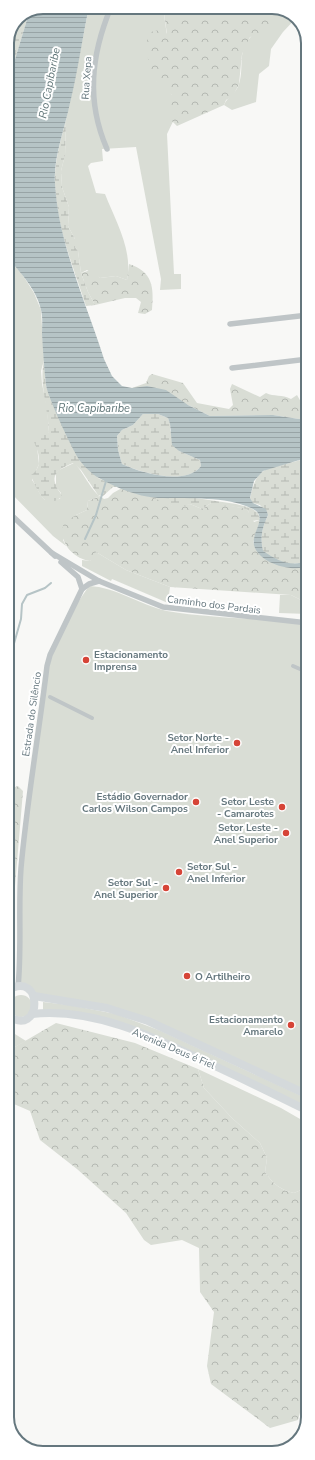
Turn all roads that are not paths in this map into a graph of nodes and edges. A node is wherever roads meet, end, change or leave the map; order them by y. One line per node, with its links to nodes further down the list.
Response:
1 (109, 14): 2 (street, Rua Xepa)
2 (107, 150)
3 (301, 317): 4 (street)
4 (230, 324)
5 (301, 360): 6 (street)
6 (232, 368)
7 (14, 518): 8 (street)
8 (52, 553): 9 (street, Caminho dos Pardais); 10 (street)
9 (99, 581): 10 (street); 11 (street, Caminho dos Pardais)
10 (82, 589): 16 (street, Estrada do Silêncio)
11 (301, 622)
12 (293, 666): 13 (street)
13 (300, 669)
14 (50, 697): 15 (street)
15 (92, 718)
16 (18, 987): 17 (main road); 18 (main road, Avenida Deus é Fiel)
17 (14, 988)
18 (34, 996): 19 (main road); 21 (main road, Avenida Deus é Fiel)
19 (32, 1014): 20 (main road, Avenida Deus é Fiel); 22 (main road, Avenida Deus é Fiel)
20 (14, 1019)
21 (301, 1093)
22 (301, 1108)

